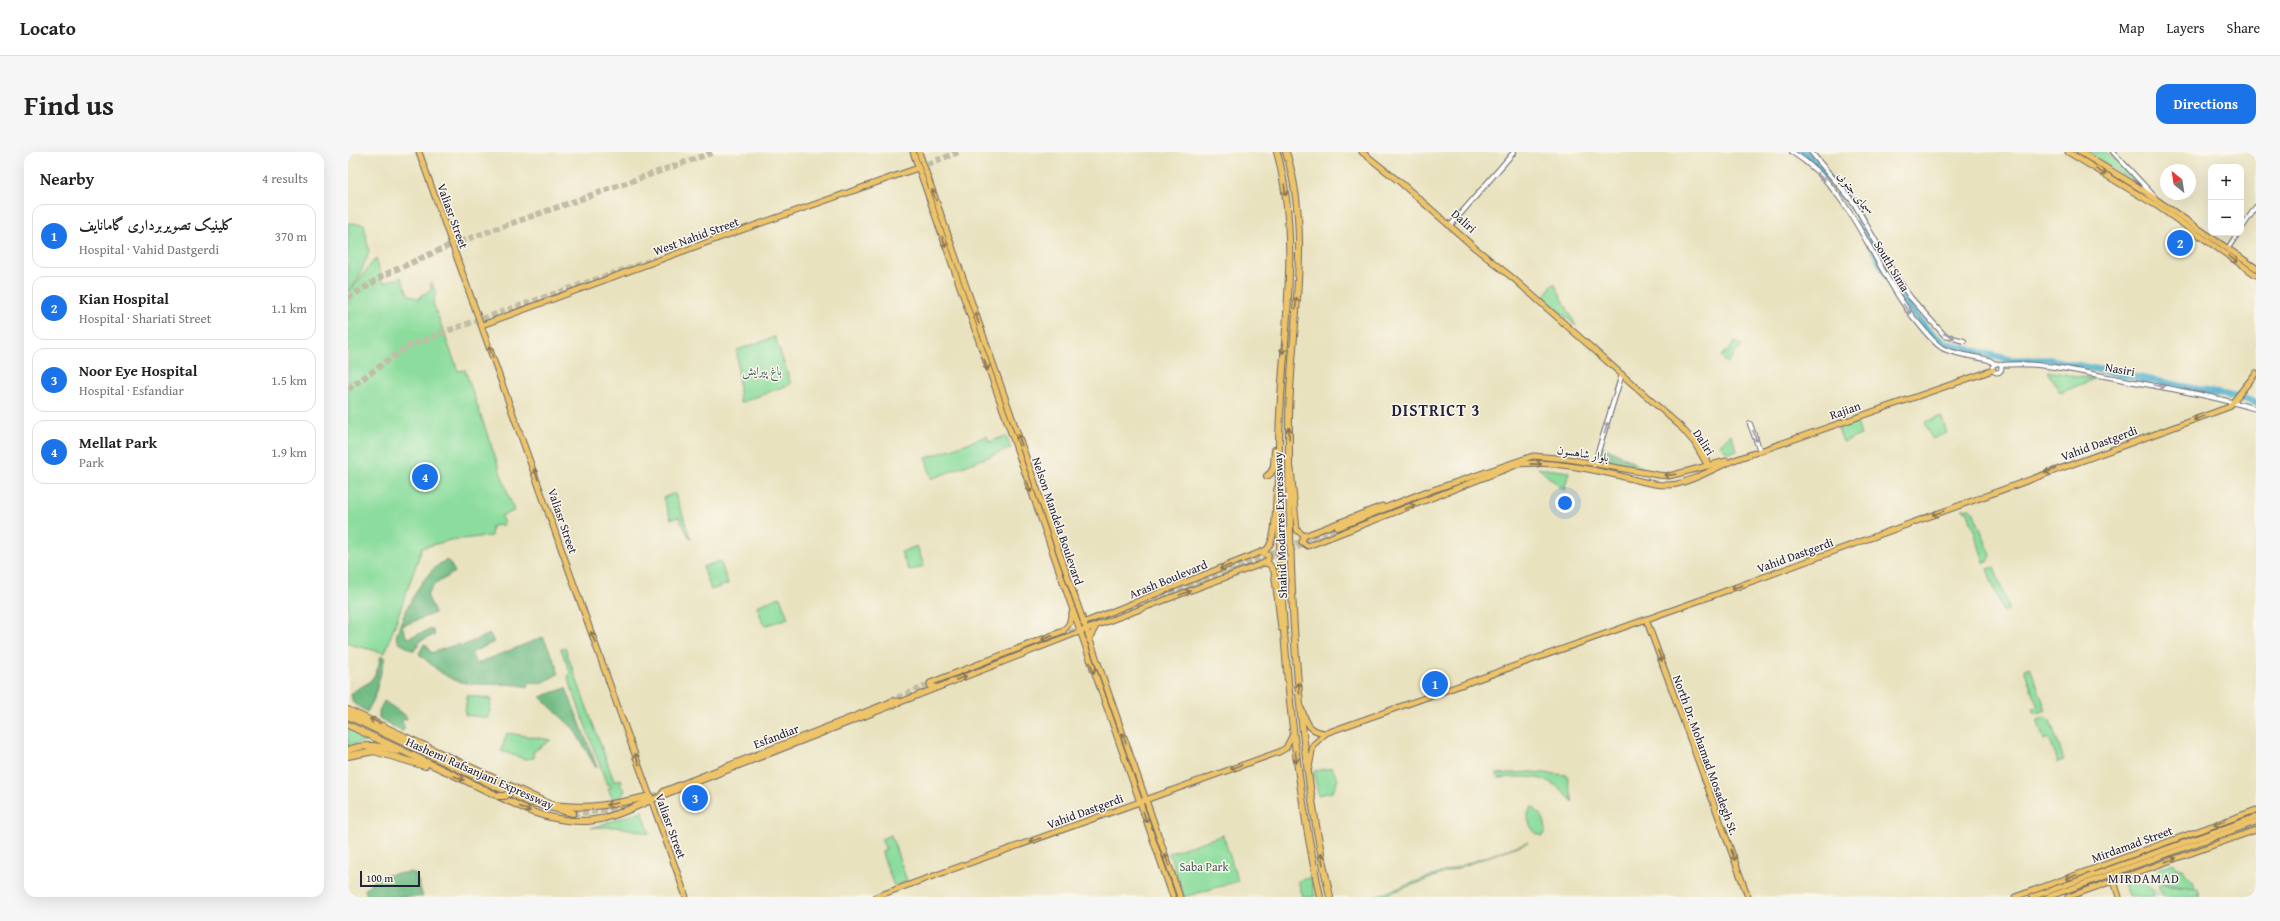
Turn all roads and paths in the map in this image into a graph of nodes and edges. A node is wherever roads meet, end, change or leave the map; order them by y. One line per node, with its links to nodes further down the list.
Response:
1 (419, 152): 22 (main road, Valiasr Street)
2 (913, 152): 13 (main road, Nelson Mandela Boulevard)
3 (919, 152): 51 (main road, Nelson Mandela Boulevard, one-way to 3)
4 (1277, 152): 31 (highway, Shahid Modarres Expressway, one-way to 31)
5 (1286, 152): 33 (highway, Shahid Modarres Expressway, one-way to 5)
6 (1362, 152): 16 (main road, Daliri)
7 (1514, 152): 16 (street)
8 (1792, 152): 25 (street, South Sima, one-way to 25)
9 (1811, 152): 23 (street, سیمای جنوبی, one-way to 23)
10 (2068, 152): 21 (main road, one-way to 21)
11 (2080, 152): 14 (main road)
12 (2113, 152): 14 (street)
13 (918, 168): 22 (main road, West Nahid Street); 48 (main road, Nelson Mandela Boulevard, one-way to 48)
14 (2158, 201): 19 (main road)
15 (2256, 207): 17 (street)
16 (1451, 225): 27 (main road, Daliri)
17 (2244, 225)
18 (2236, 236): 19 (street)
19 (2228, 248): 20 (main road)
20 (2256, 268)
21 (2256, 275)
22 (482, 325): 71 (main road, Valiasr Street, one-way to 22)
23 (1964, 341)
24 (2001, 365): 25 (street, South Sima); 25 (street); 28 (street, Nasiri, one-way to 28)
25 (1993, 367): 32 (main road, Rajian)
26 (2256, 373): 28 (main road, Vahid Dastgerdi)
27 (1622, 374): 36 (street, one-way to 27); 37 (main road, Daliri)
28 (2236, 399): 29 (street, Nasiri); 49 (main road, Vahid Dastgerdi, one-way to 49)
29 (2256, 409)
30 (1750, 424): 32 (street, one-way to 32)
31 (1279, 432): 38 (highway); 39 (highway, Shahid Modarres Expressway)
32 (1760, 450): 37 (main road, Rajian)
33 (1289, 458): 44 (main road); 59 (highway, Shahid Modarres Expressway, one-way to 33)
34 (1554, 458): 35 (main road); 36 (main road, بلوار شاهسون); 40 (main road, بلوار شاهسون)
35 (1552, 465): 37 (main road, بلوار شاهسون); 40 (main road, بلوار شاهسون, one-way to 35)
36 (1594, 465): 37 (main road, بلوار شاهسون, one-way to 36)
37 (1707, 471)
38 (1267, 476)
39 (1278, 479): 45 (main road); 56 (highway, Shahid Modarres Expressway)
40 (1459, 485): 41 (main road); 42 (main road, one-way to 40)
41 (1426, 492): 43 (highway); 44 (main road)
42 (1386, 517): 43 (main road); 44 (main road)
43 (1338, 529)
44 (1304, 536)
45 (1261, 553): 46 (main road); 51 (main road, Arash Boulevard, one-way to 51)
46 (1264, 563): 50 (main road, Arash Boulevard, one-way to 46); 56 (main road)
47 (1160, 599): 50 (main road, Arash Boulevard)
48 (1072, 612): 54 (main road, Nelson Mandela Boulevard); 57 (main road, one-way to 57)
49 (1646, 619): 62 (main road, Vahid Dastgerdi); 88 (main road, North Dr. Mohamad Mosadegh St., one-way to 88)
50 (1104, 622): 52 (main road, Arash Boulevard)
51 (1083, 623): 53 (main road, Nelson Mandela Boulevard)
52 (1096, 626): 53 (main road, Arash Boulevard); 55 (main road)
53 (1085, 629): 54 (main road, Arash Boulevard); 55 (main road, Nelson Mandela Boulevard)
54 (1079, 632): 57 (main road, Esfandiar, one-way to 54); 73 (main road, Nelson Mandela Boulevard, one-way to 73)
55 (1089, 640): 72 (main road, Nelson Mandela Boulevard, one-way to 55)
56 (1285, 649): 63 (highway, Shahid Modarres Expressway)
57 (938, 687): 71 (main road, Esfandiar)
58 (348, 710): 69 (highway, Hashemi Rafsanjani Expressway, one-way to 58)
59 (1301, 710): 62 (main road); 68 (highway, Shahid Modarres Expressway)
60 (348, 716): 75 (highway)
61 (348, 725): 65 (highway, Hashemi Rafsanjani Expressway)
62 (1326, 733): 68 (main road, Vahid Dastgerdi)
63 (1293, 734): 72 (main road, Vahid Dastgerdi, one-way to 72); 86 (highway, Shahid Modarres Expressway, one-way to 86)
64 (348, 750): 65 (highway)
65 (406, 753): 67 (highway, Hashemi Rafsanjani Expressway)
66 (348, 756): 67 (highway)
67 (436, 768): 70 (highway, Hashemi Rafsanjani Expressway, one-way to 70)
68 (1308, 771): 87 (highway, Shahid Modarres Expressway, one-way to 68)
69 (504, 784): 70 (highway, bridge); 71 (highway, Hashemi Rafsanjani Expressway, one-way to 69)
70 (497, 796): 71 (highway, Hashemi Rafsanjani Expressway, one-way to 71)
71 (651, 798): 82 (main road, Valiasr Street)
72 (1146, 800): 73 (main road, Vahid Dastgerdi); 85 (main road, Nelson Mandela Boulevard, one-way to 72)
73 (1139, 802): 83 (main road, Vahid Dastgerdi, one-way to 83); 84 (main road, Nelson Mandela Boulevard, one-way to 84)
74 (2256, 810): 79 (main road, Mirdamad Street, one-way to 79)
75 (573, 813)
76 (2256, 817): 80 (main road)
77 (2256, 822): 91 (main road)
78 (2256, 830): 81 (main road, one-way to 78)
79 (2198, 831): 80 (main road); 89 (main road, Mirdamad Street, one-way to 89)
80 (2211, 833): 90 (main road)
81 (2114, 881): 92 (main road); 93 (main road)
82 (686, 897)
83 (875, 897)
84 (1173, 897)
85 (1180, 897)
86 (1320, 897)
87 (1330, 897)
88 (1748, 897)
89 (2015, 897)
90 (2032, 897)
91 (2048, 897)
92 (2068, 897)
93 (2119, 897)

